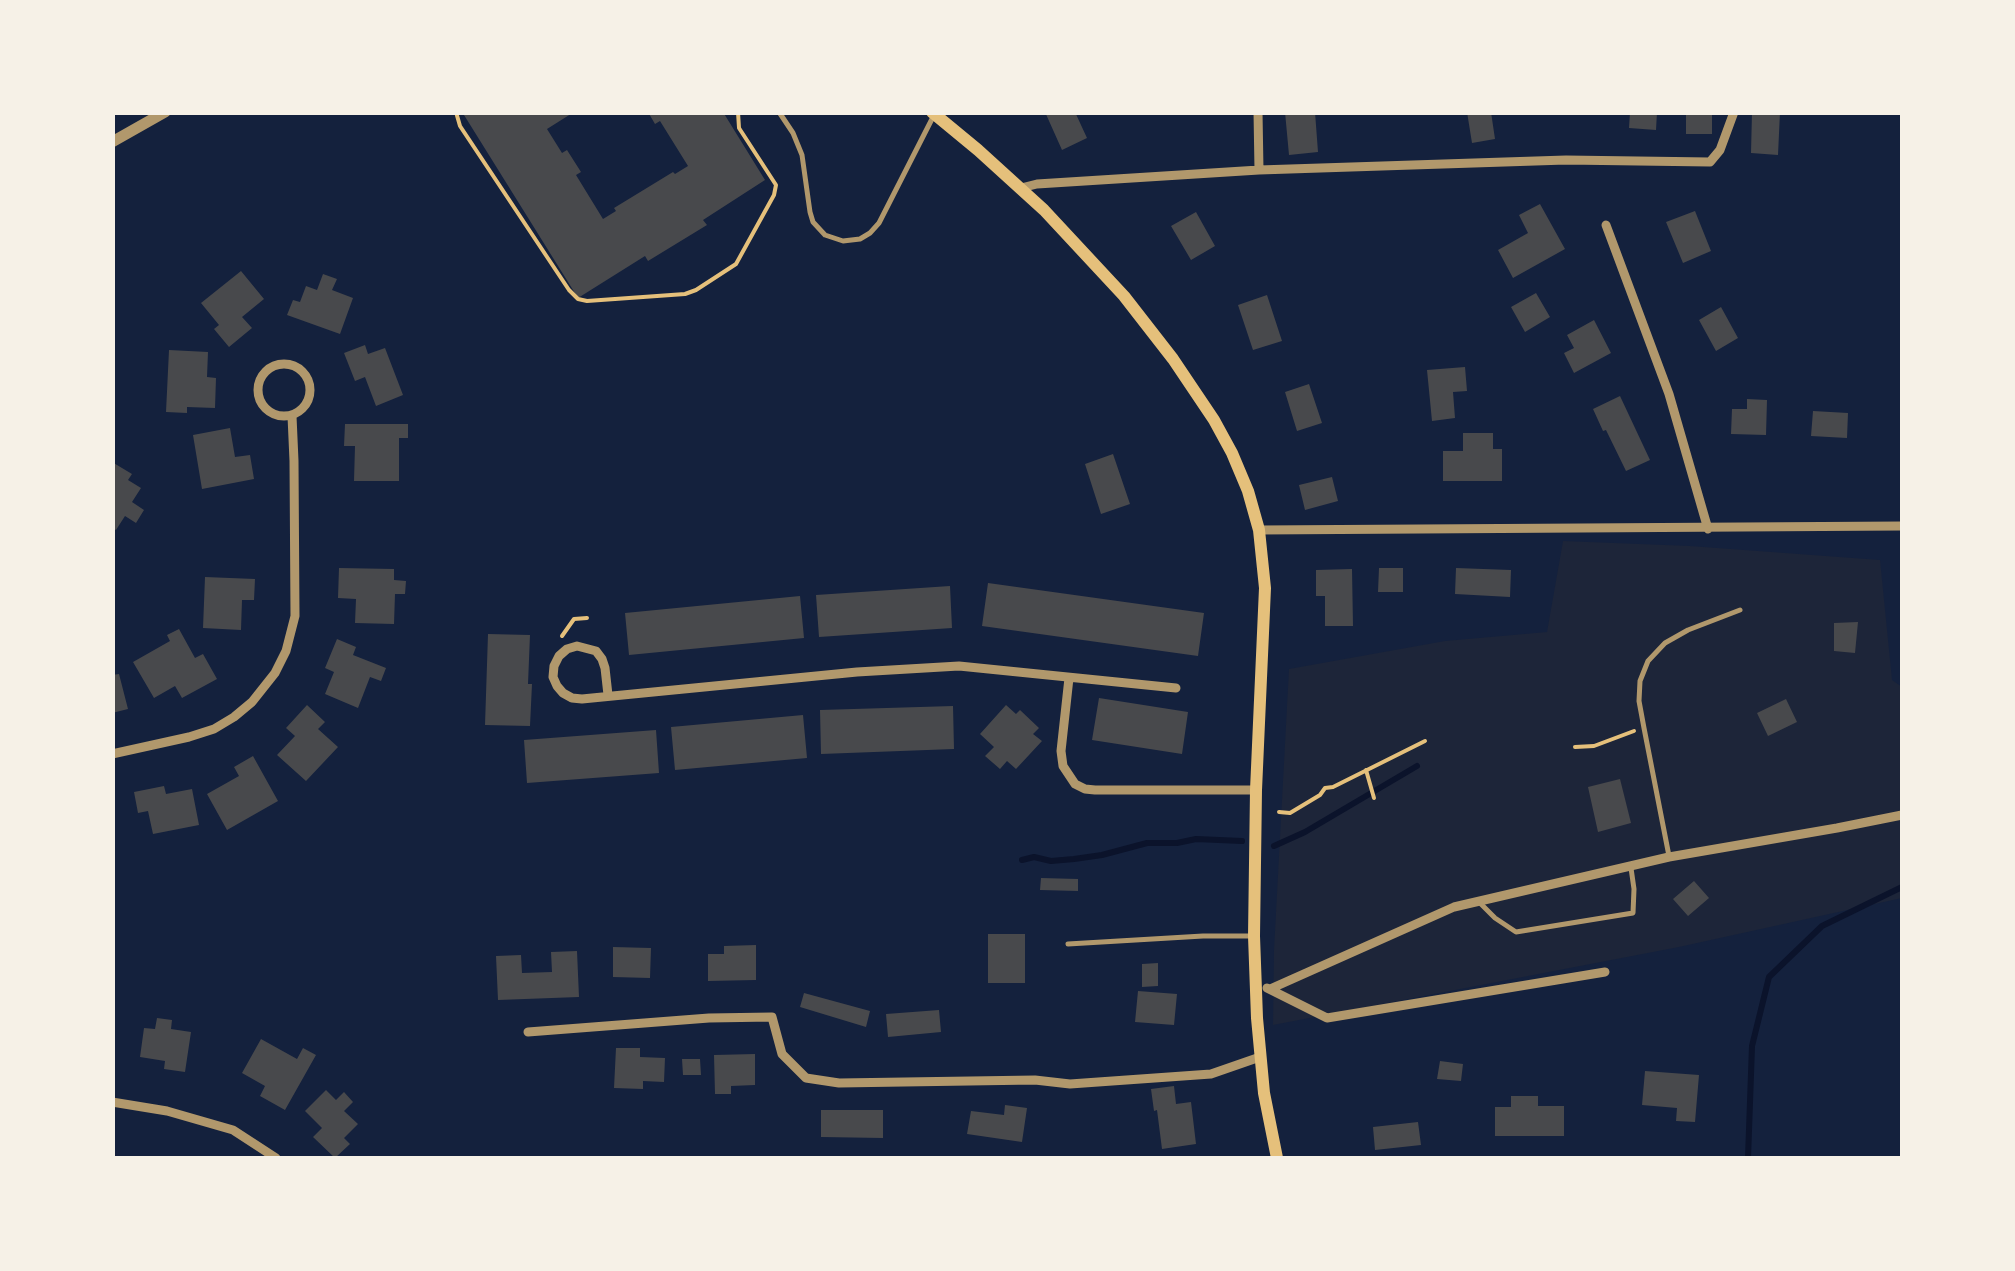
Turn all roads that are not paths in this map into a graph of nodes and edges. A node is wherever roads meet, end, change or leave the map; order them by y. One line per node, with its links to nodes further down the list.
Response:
1 (165, 112): 6 (street)
2 (779, 112): 5 (lane)
3 (1258, 112): 7 (street)
4 (1734, 112): 7 (street)
5 (933, 114): 8 (main road)
6 (112, 142)
7 (1259, 170): 8 (street)
8 (1021, 188): 13 (main road)
9 (1606, 225): 12 (street)
10 (292, 416): 10 (street); 18 (street)
11 (1902, 526): 12 (street)
12 (1708, 528): 13 (street)
13 (1258, 530): 19 (main road)
14 (1740, 610): 21 (lane)
15 (1069, 678): 16 (street); 17 (street); 19 (street)
16 (1176, 688)
17 (608, 695): 17 (street)
18 (112, 754)
19 (1256, 790): 24 (main road)
20 (1902, 815): 21 (street)
21 (1669, 857): 22 (street)
22 (1631, 866): 23 (street); 23 (lane)
23 (1478, 901): 28 (street)
24 (1254, 936): 25 (lane); 27 (main road)
25 (1068, 944)
26 (1604, 972): 28 (street)
27 (1256, 982): 28 (street); 30 (main road)
28 (1270, 989)
29 (528, 1032): 30 (street)
30 (1260, 1057): 33 (main road)
31 (112, 1102): 32 (street)
32 (276, 1158)
33 (1277, 1158)

